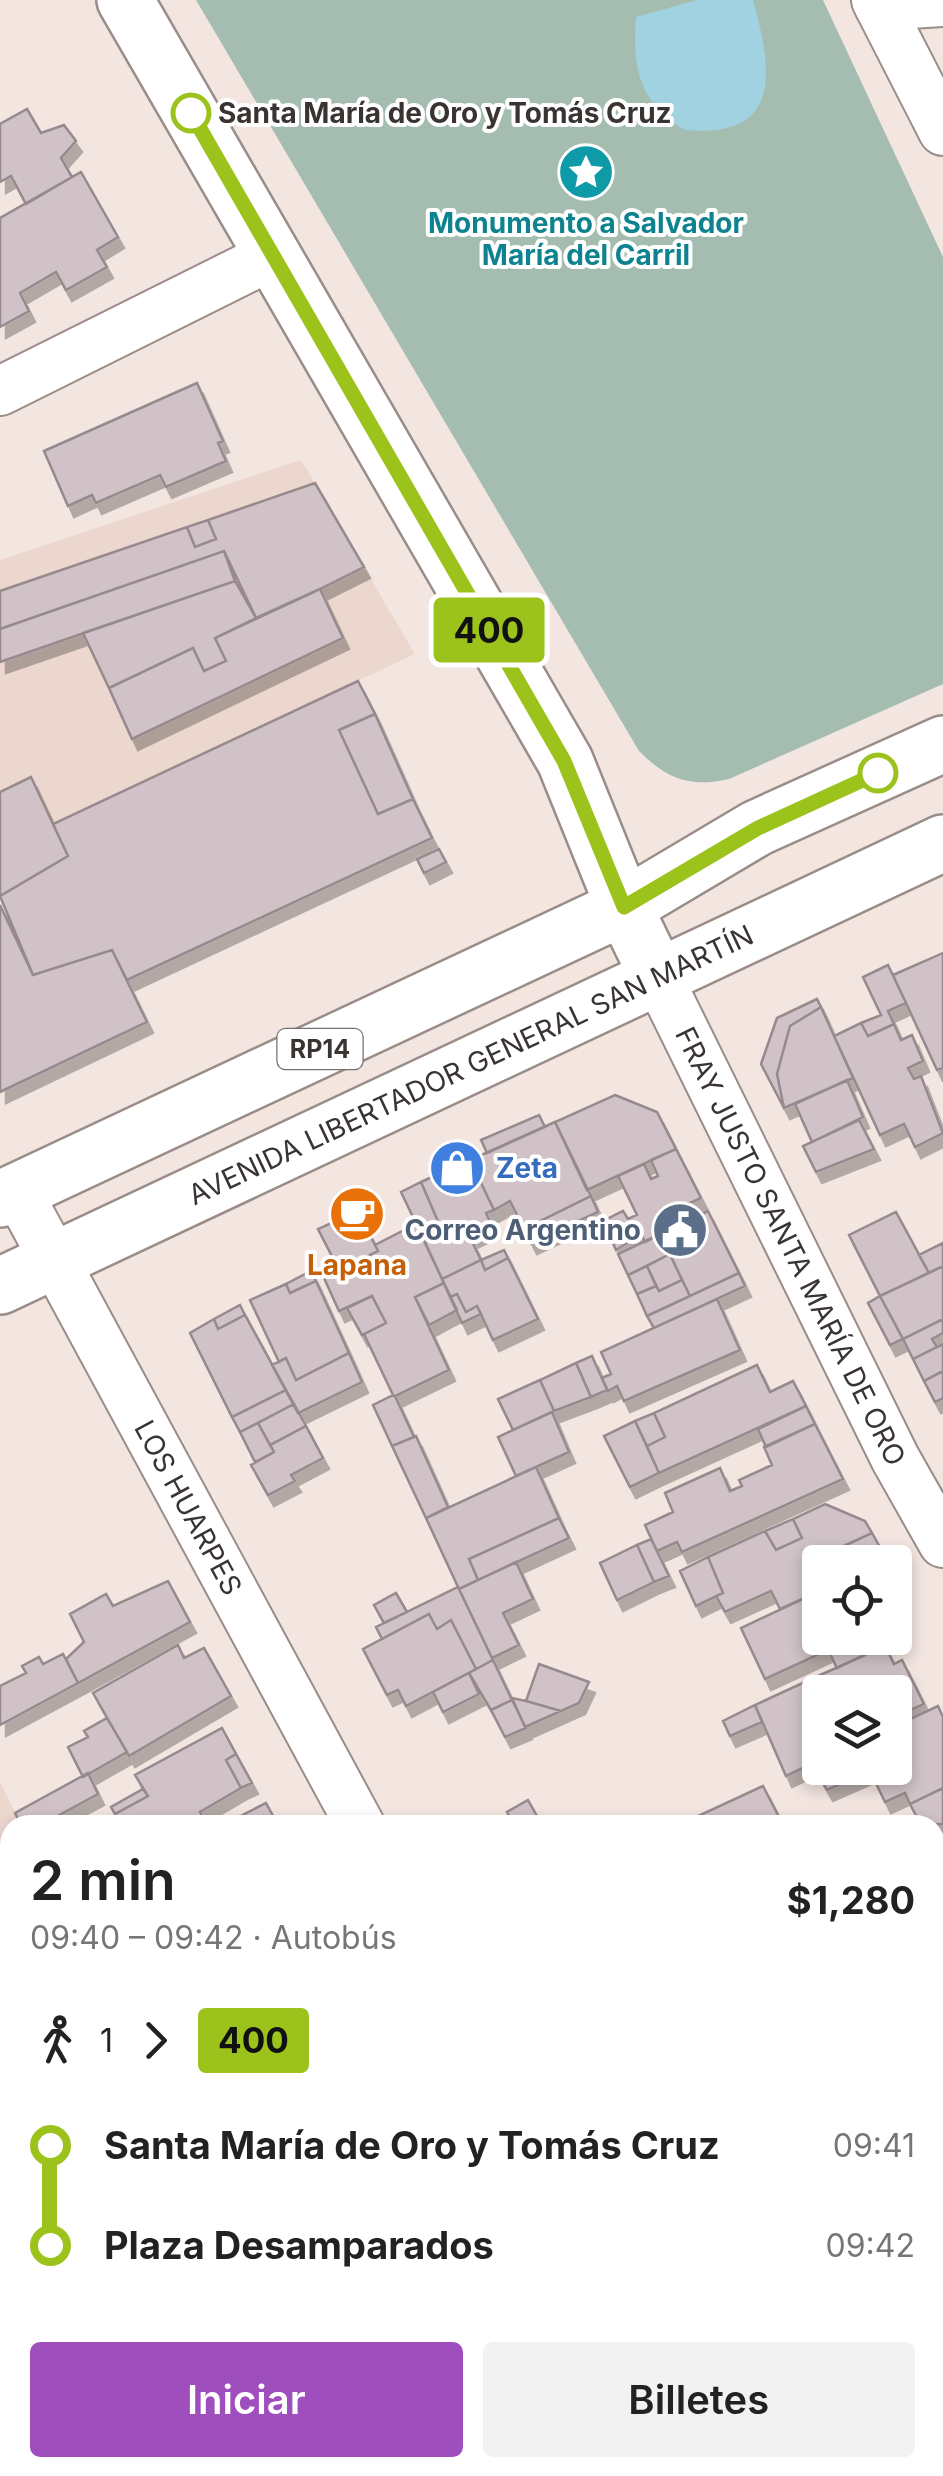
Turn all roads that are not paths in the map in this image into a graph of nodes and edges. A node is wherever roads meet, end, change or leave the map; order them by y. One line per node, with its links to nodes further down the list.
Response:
1 (125, 0): 5 (main road, FRAY JUSTO SANTA MARÍA DE ORO)
2 (943, 2): 3 (street)
3 (877, 3): 4 (street)
4 (943, 131)
5 (273, 256): 6 (street); 9 (main road, FRAY JUSTO SANTA MARÍA DE ORO)
6 (0, 391)
7 (943, 744): 9 (main road, RP14)
8 (943, 843): 10 (main road, AVENIDA LIBERTADOR GENERAL SAN MARTÍN)
9 (624, 907): 10 (main road, FRAY JUSTO SANTA MARÍA DE ORO); 11 (main road, RP14)
10 (658, 977): 12 (main road, AVENIDA LIBERTADOR GENERAL SAN MARTÍN); 14 (street, FRAY JUSTO SANTA MARÍA DE ORO)
11 (8, 1195): 12 (street, LOS HUARPES)
12 (54, 1260): 13 (main road, AVENIDA LIBERTADOR GENERAL SAN MARTÍN); 15 (street, LOS HUARPES)
13 (0, 1286)
14 (943, 1543)
15 (355, 1815)

